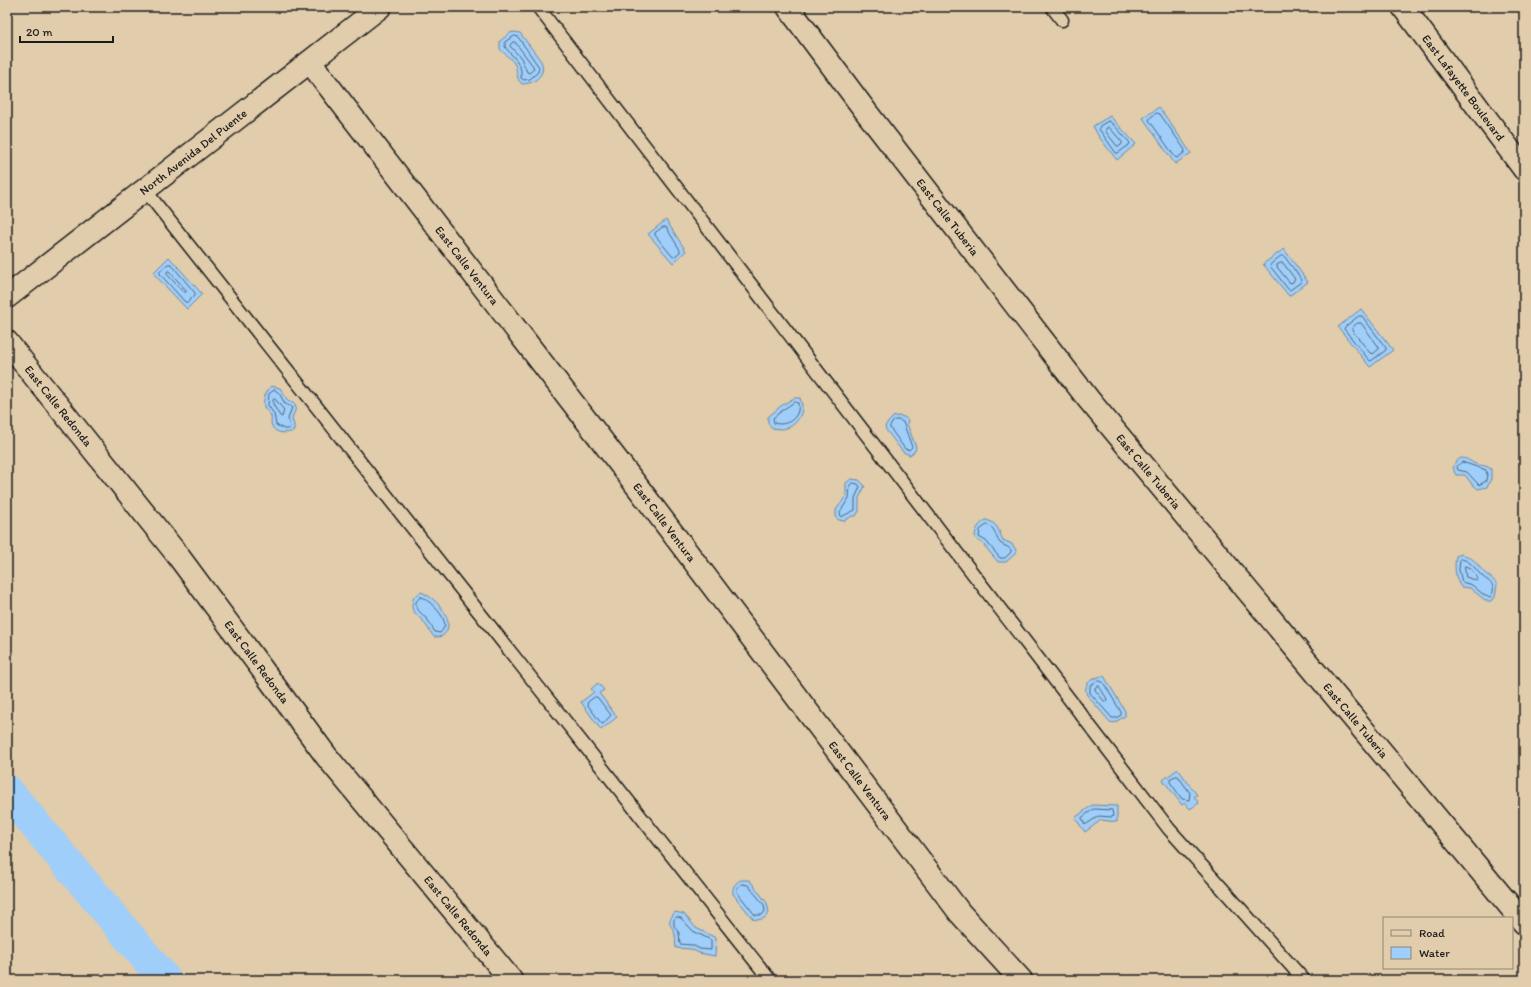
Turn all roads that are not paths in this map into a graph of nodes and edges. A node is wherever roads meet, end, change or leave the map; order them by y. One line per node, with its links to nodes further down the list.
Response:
1 (380, 7): 7 (street, North Avenida Del Puente)
2 (538, 7): 16 (lane)
3 (788, 7): 12 (street, East Calle Tuberia)
4 (1052, 7): 6 (lane)
5 (1403, 7): 8 (street, East Lafayette Boulevard)
6 (1062, 20)
7 (310, 62): 9 (street, North Avenida Del Puente); 15 (street, East Calle Ventura)
8 (1524, 169)
9 (146, 190): 10 (street, North Avenida Del Puente); 14 (lane)
10 (7, 297)
11 (7, 342): 13 (street, East Calle Redonda)
12 (1524, 923)
13 (511, 980)
14 (770, 980)
15 (1021, 980)
16 (1304, 980)

